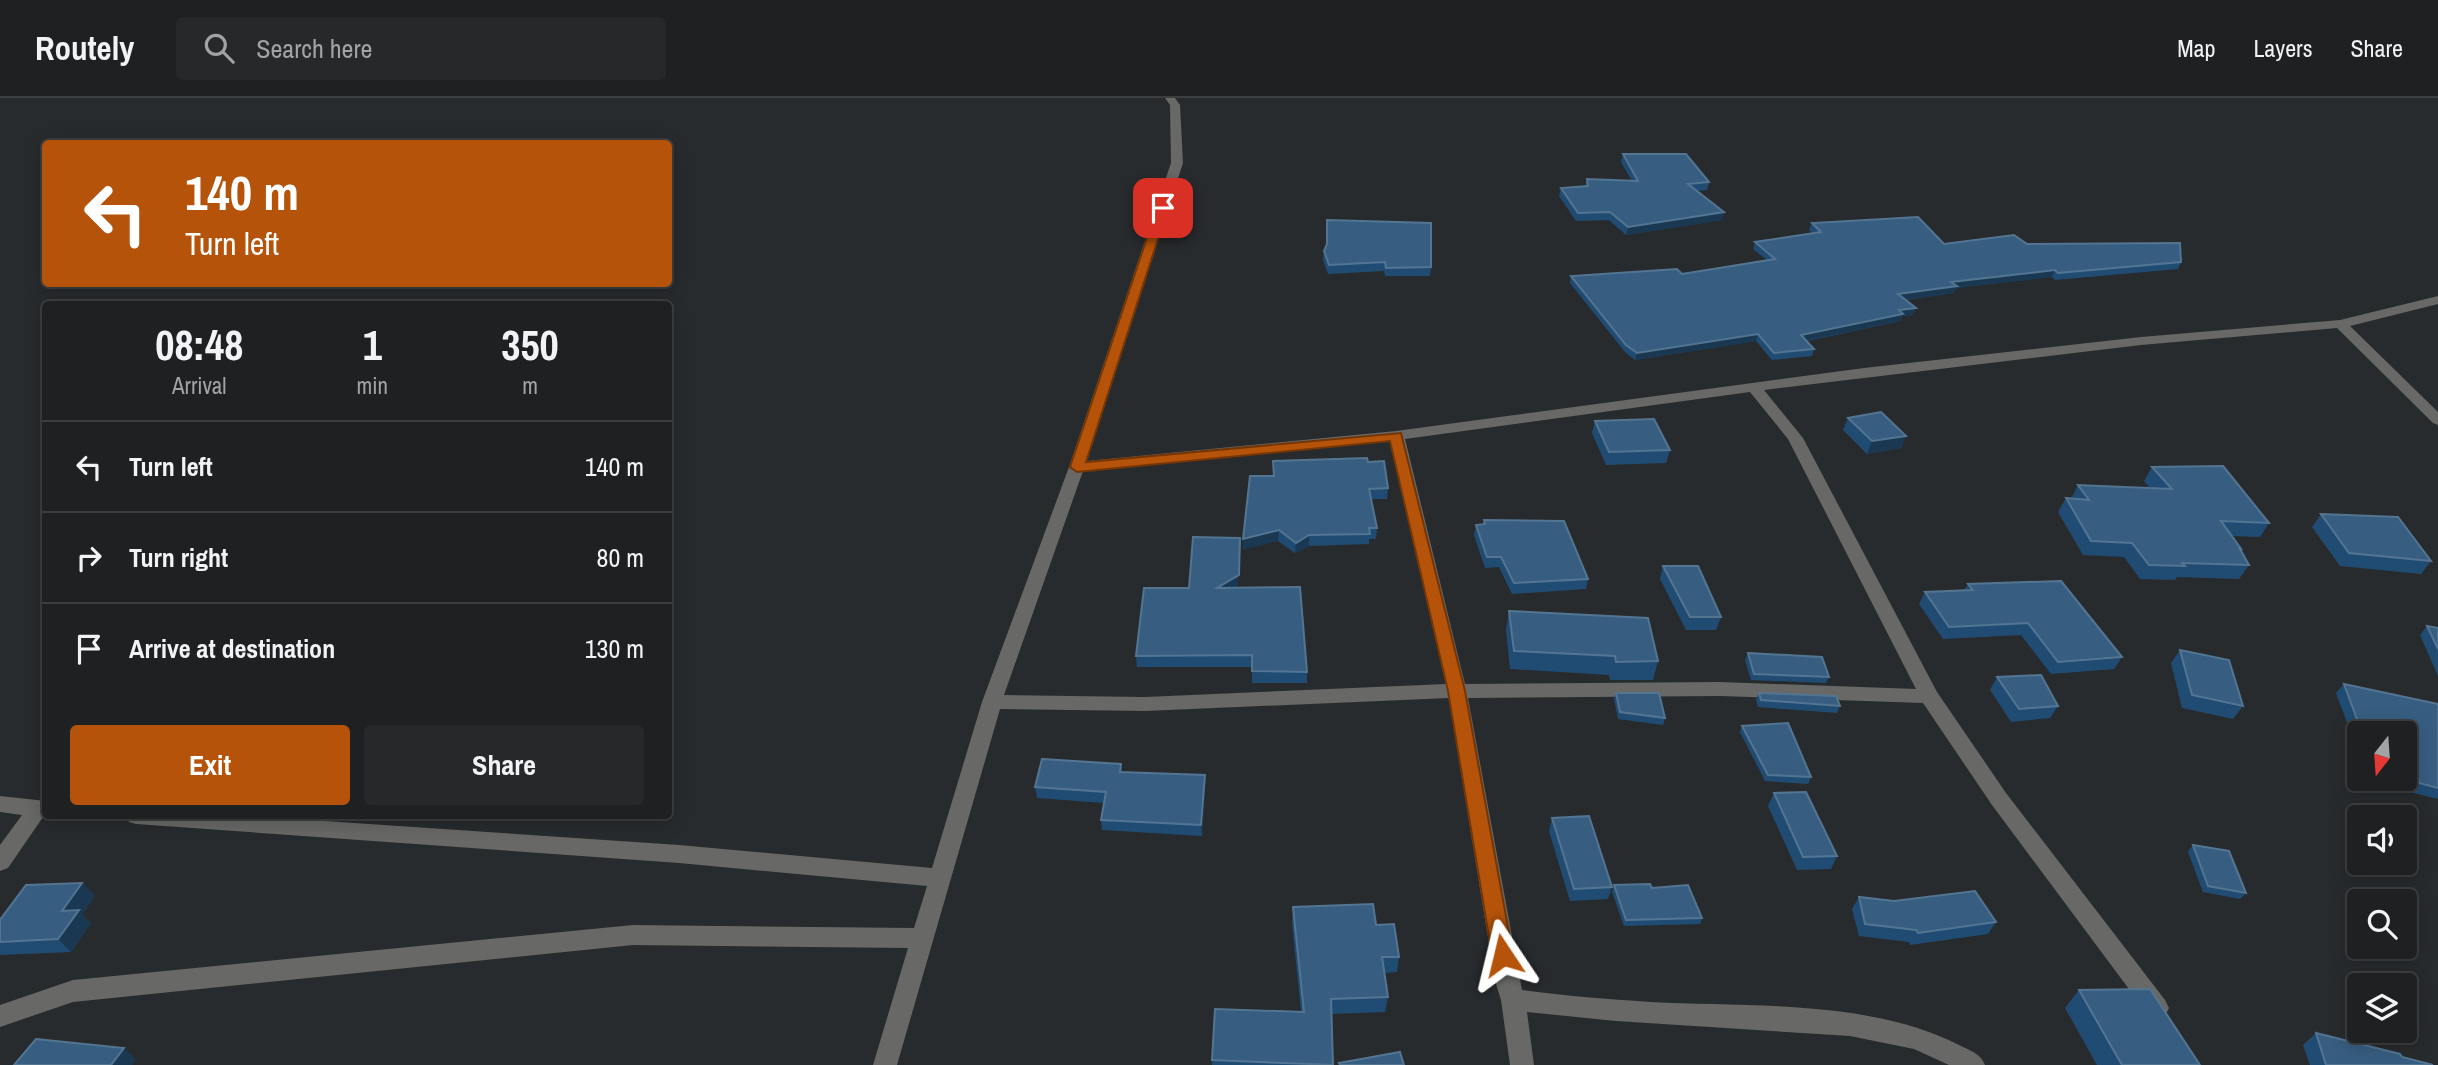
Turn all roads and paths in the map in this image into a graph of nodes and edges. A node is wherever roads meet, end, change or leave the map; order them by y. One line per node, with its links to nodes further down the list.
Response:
1 (1170, 98): 7 (street)
2 (2438, 300): 3 (street)
3 (2340, 324): 4 (street); 5 (street)
4 (1754, 387): 6 (street); 9 (street)
5 (2438, 420)
6 (1396, 436): 7 (street); 8 (street)
7 (1077, 467): 10 (street)
8 (1457, 691): 9 (street); 10 (street); 17 (street)
9 (1930, 696): 19 (street)
10 (992, 702): 15 (street)
11 (0, 804): 12 (street)
12 (42, 809): 14 (street)
13 (178, 819): 15 (street)
14 (0, 862)
15 (941, 878): 16 (street)
16 (923, 938): 18 (street); 20 (street)
17 (1513, 1000): 21 (street); 22 (street)
18 (0, 1016)
19 (2167, 1021)
20 (885, 1065)
21 (1522, 1065)
22 (1973, 1065)

